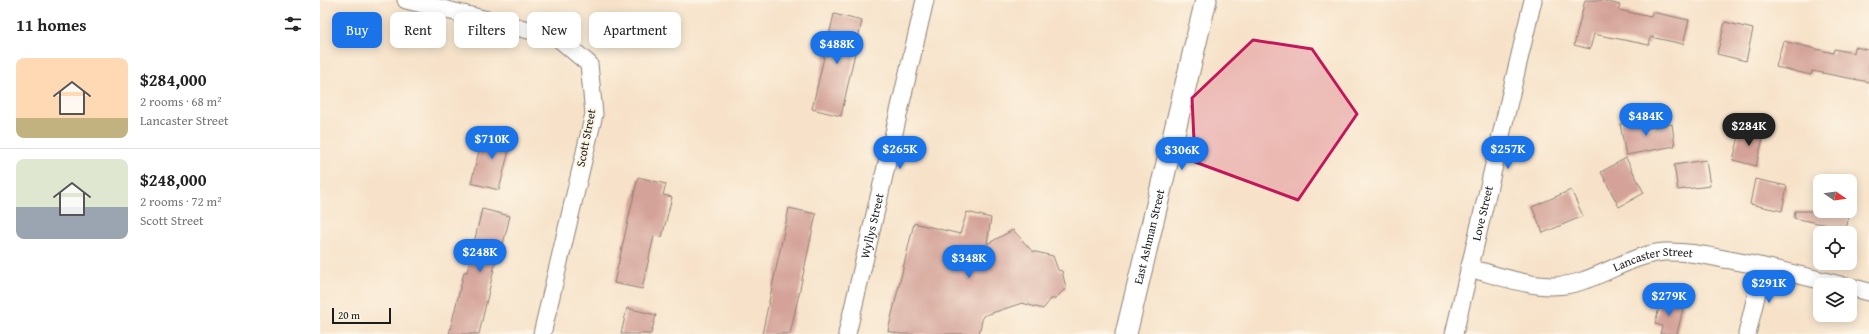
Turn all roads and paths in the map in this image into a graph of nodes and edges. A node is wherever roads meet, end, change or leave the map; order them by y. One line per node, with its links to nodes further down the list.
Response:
1 (406, 0): 10 (street, Scott Street)
2 (925, 0): 11 (street, Wyllys Street)
3 (1206, 0): 12 (street, East Ashman Street)
4 (1533, 0): 6 (street, Love Street)
5 (1763, 267): 6 (street, Lancaster Street); 7 (street, Lancaster Street); 14 (street)
6 (1469, 268): 13 (street, Love Street)
7 (1813, 279)
8 (1857, 289): 9 (street)
9 (1869, 292)
10 (542, 334)
11 (847, 334)
12 (1126, 334)
13 (1454, 334)
14 (1747, 334)

